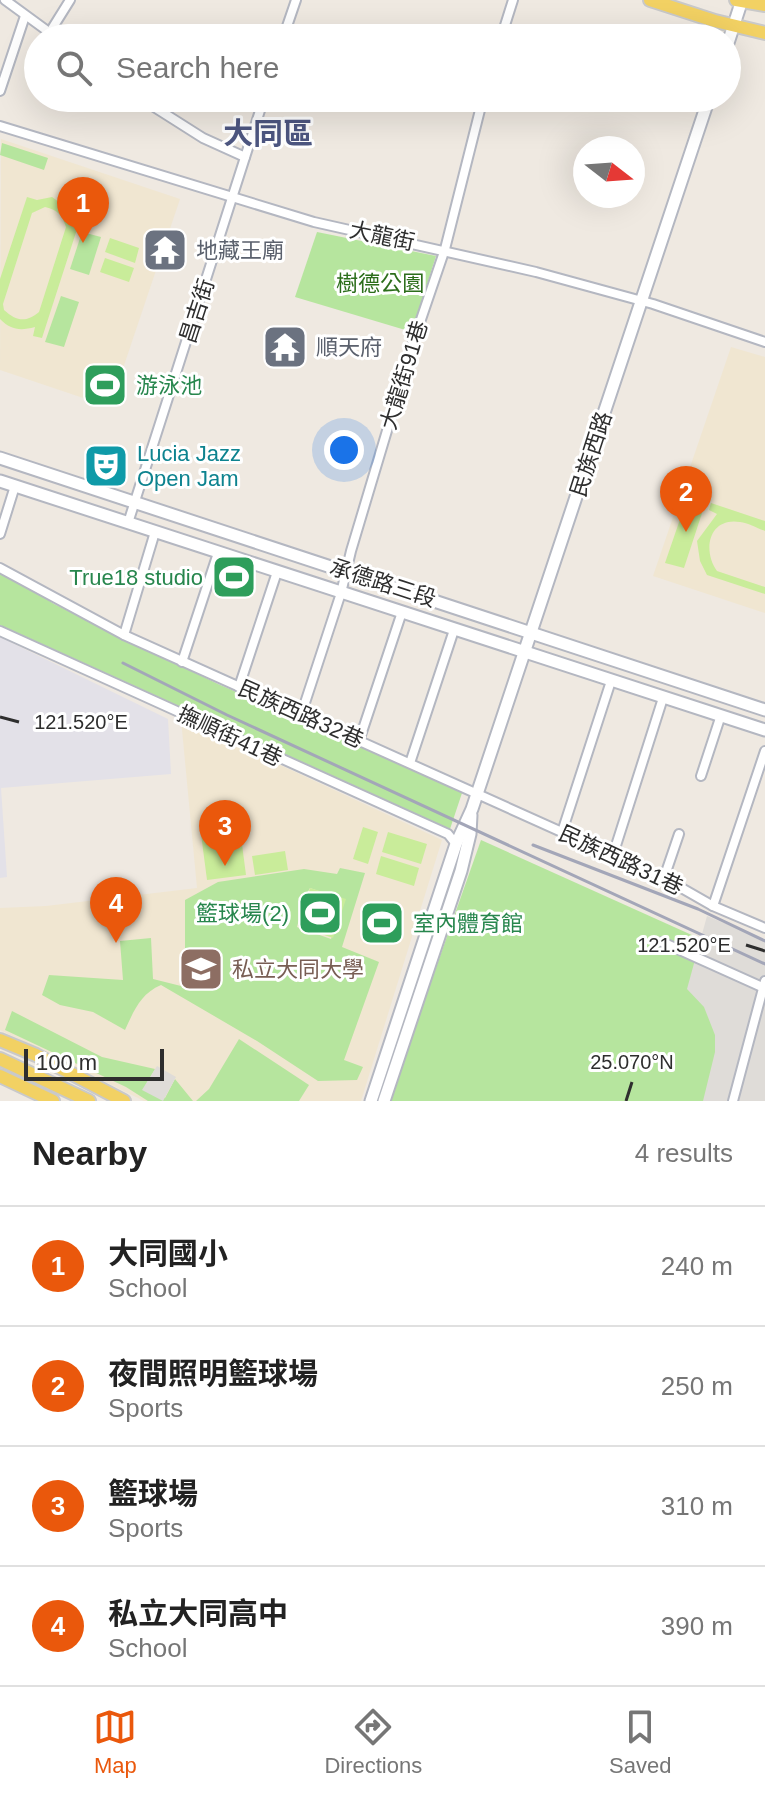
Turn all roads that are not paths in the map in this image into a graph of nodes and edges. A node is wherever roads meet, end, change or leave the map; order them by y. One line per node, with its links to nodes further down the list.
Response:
1 (5, 0): 8 (street)
2 (70, 0): 10 (street)
3 (296, 0): 11 (street)
4 (513, 0): 12 (street)
5 (650, 0): 13 (main road)
6 (740, 1): 7 (main road); 13 (main road)
7 (765, 5)
8 (25, 16): 9 (street); 16 (street)
9 (37, 24)
10 (59, 24)
11 (288, 24)
12 (505, 24)
13 (735, 24)
14 (741, 26): 15 (main road)
15 (765, 33)
16 (0, 91)
17 (162, 112): 22 (street)
18 (259, 112): 22 (street, 昌吉街)
19 (479, 112): 24 (street, 大龍街91巷)
20 (704, 112): 25 (main road, 民族西路)
21 (0, 126): 23 (street, 大龍街)
22 (245, 157): 23 (street, 昌吉街)
23 (233, 197): 24 (street, 大龍街); 30 (street, 昌吉街)
24 (445, 249): 25 (street, 大龍街); 36 (street, 大龍街91巷)
25 (641, 301): 26 (street, 大龍街); 42 (main road, 民族西路)
26 (765, 342)
27 (0, 458): 30 (main road, 承德路三段)
28 (0, 481): 29 (main road, 承德路三段)
29 (15, 486): 31 (main road, 承德路三段); 33 (street)
30 (136, 501): 31 (street, 昌吉街); 36 (main road, 承德路三段)
31 (128, 523): 32 (main road, 承德路三段)
32 (155, 532): 34 (main road, 承德路三段); 43 (street)
33 (0, 534)
34 (218, 553): 37 (main road, 承德路三段); 45 (street)
35 (0, 568): 43 (street, 民族西路32巷)
36 (345, 571): 38 (street, 大龍街91巷); 42 (main road, 承德路三段)
37 (277, 572): 38 (main road, 承德路三段); 47 (street)
38 (341, 593): 39 (main road, 承德路三段); 50 (street, 大龍街91巷)
39 (402, 612): 40 (main road, 承德路三段); 53 (street)
40 (454, 630): 44 (main road, 承德路三段); 55 (street)
41 (0, 631): 62 (street, 撫順街41巷)
42 (531, 632): 44 (main road, 民族西路); 49 (main road, 承德路三段)
43 (124, 635): 45 (street, 民族西路32巷)
44 (523, 652): 46 (main road, 承德路三段); 57 (main road, 民族西路)
45 (182, 662): 47 (street, 民族西路32巷)
46 (611, 681): 48 (main road, 承德路三段); 59 (street)
47 (239, 687): 50 (street, 民族西路32巷)
48 (663, 698): 51 (main road, 承德路三段); 63 (street)
49 (765, 710)
50 (301, 715): 53 (street, 民族西路32巷)
51 (721, 715): 52 (main road, 承德路三段); 56 (street)
52 (765, 730)
53 (359, 741): 55 (street, 民族西路32巷)
54 (765, 751): 65 (street)
55 (410, 763): 57 (street, 民族西路32巷)
56 (701, 776)
57 (477, 794): 58 (main road, 民族西路); 59 (street, 民族西路31巷)
58 (472, 809): 62 (main road, 民族西路); 76 (main road, 民族西路)
59 (562, 832): 63 (street, 民族西路31巷)
60 (679, 834): 64 (street)
61 (442, 844): 62 (street)
62 (456, 844): 75 (main road, 民族西路)
63 (613, 855): 64 (street, 民族西路31巷)
64 (664, 878): 65 (street, 民族西路31巷)
65 (713, 906): 66 (street, 民族西路31巷)
66 (765, 928)
67 (662, 942): 68 (street)
68 (764, 984): 77 (street)
69 (0, 1040): 72 (main road)
70 (0, 1059): 74 (main road)
71 (0, 1076): 73 (main road)
72 (118, 1100)
73 (53, 1101)
74 (89, 1101)
75 (371, 1101)
76 (384, 1101)
77 (733, 1101)

